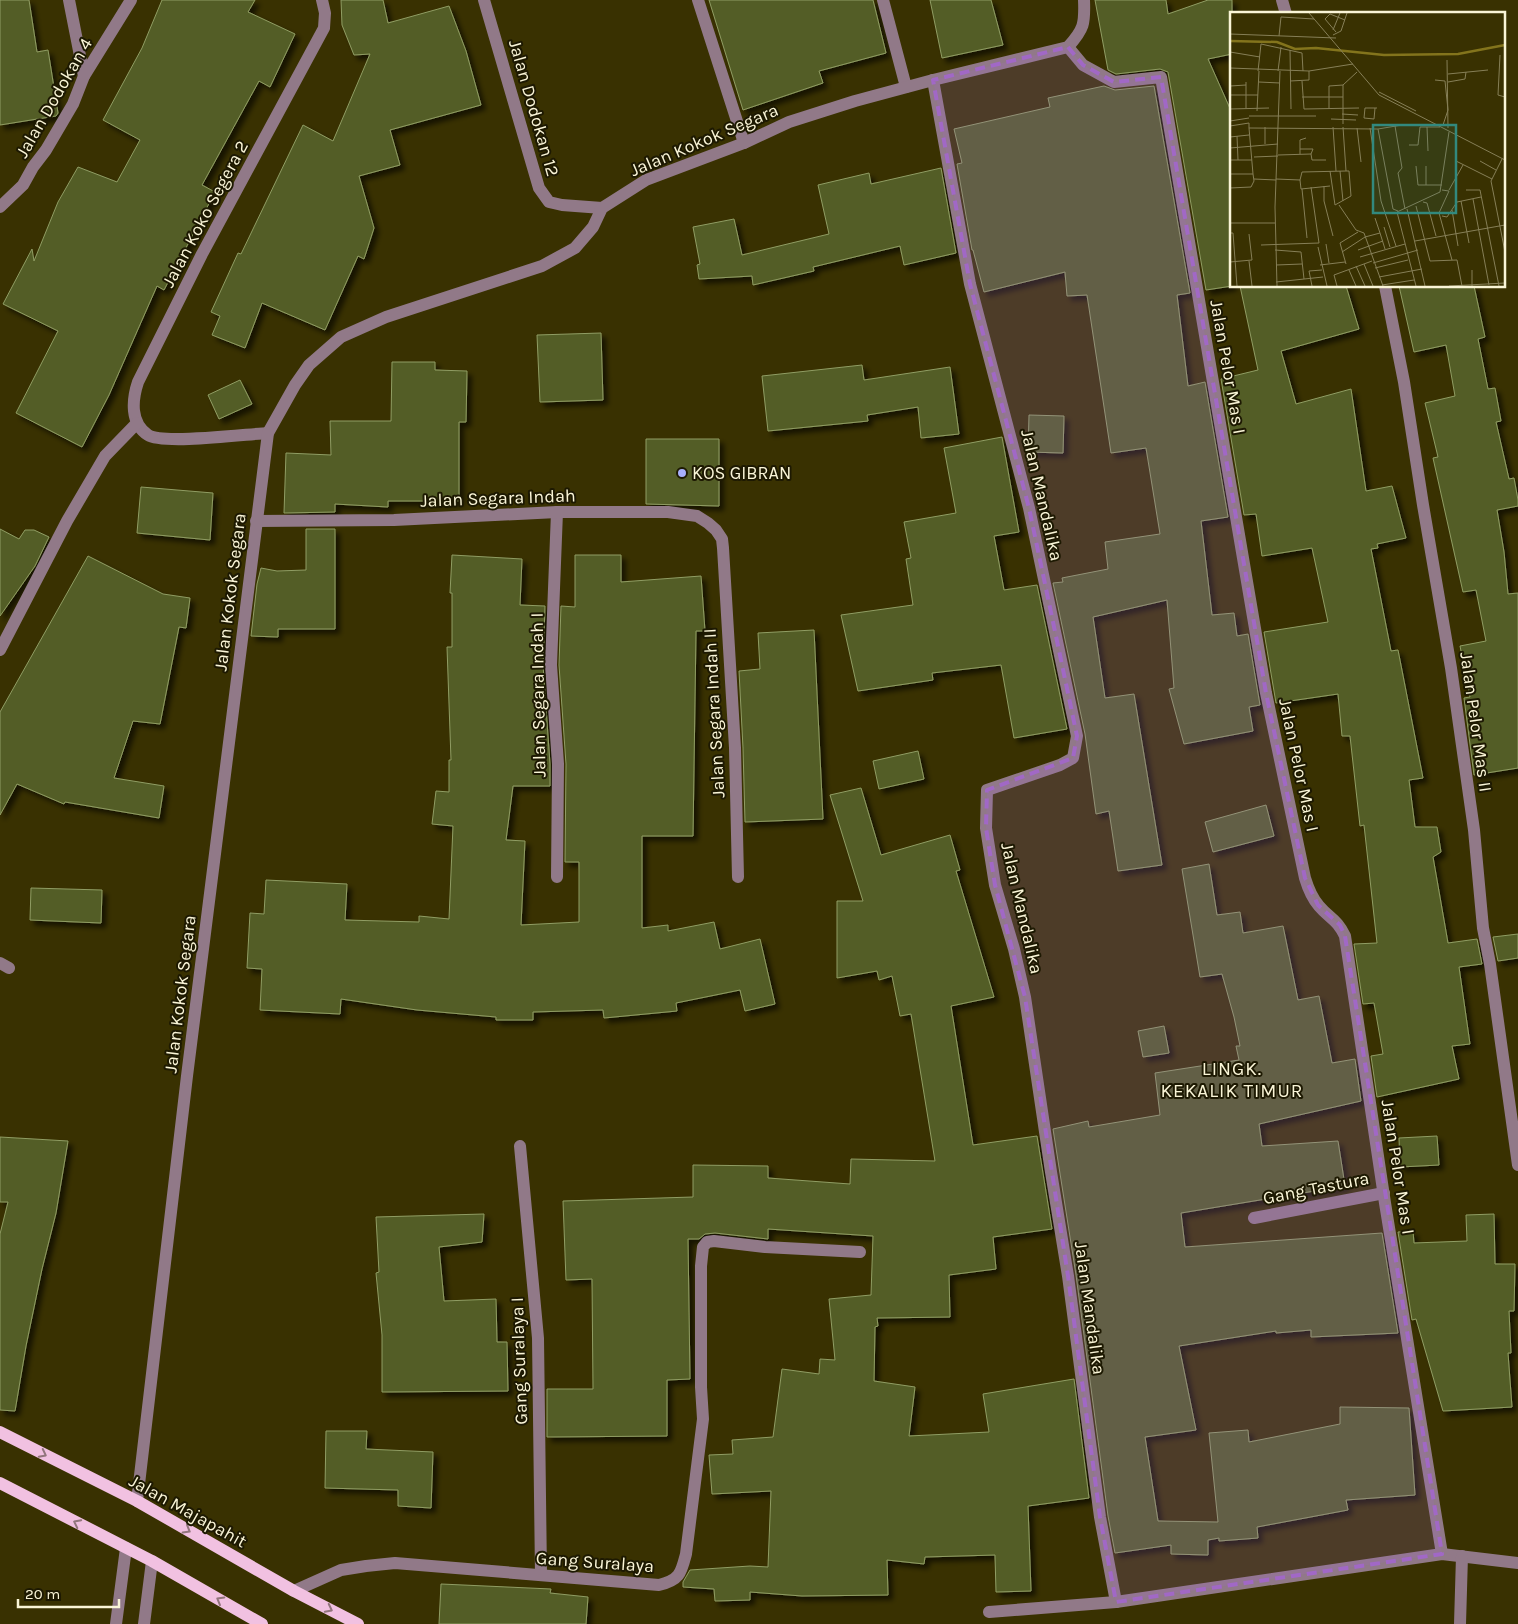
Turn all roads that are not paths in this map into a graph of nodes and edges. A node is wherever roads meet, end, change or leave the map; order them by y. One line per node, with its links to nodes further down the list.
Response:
1 (70, 0): 9 (street)
2 (131, 0): 9 (street, Jalan Dodokan 4)
3 (322, 0): 16 (street, Jalan Koko Segera 2)
4 (484, 0): 14 (street, Jalan Dodokan 12)
5 (698, 0): 12 (street)
6 (883, 0): 11 (street)
7 (1084, 0): 8 (street)
8 (1068, 47): 10 (street, Jalan Kokok Segara); 26 (street, Jalan Pelor Mas I)
9 (84, 76): 13 (street, Jalan Dodokan 4)
10 (933, 80): 11 (street, Jalan Kokok Segara); 39 (street, Jalan Mandalika)
11 (906, 87): 12 (street, Jalan Kokok Segara)
12 (744, 142): 14 (street, Jalan Kokok Segara)
13 (0, 208)
14 (602, 208): 17 (street, Jalan Kokok Segara)
15 (1386, 288): 25 (street, Jalan Pelor Mas II)
16 (137, 423): 17 (street); 21 (street)
17 (268, 432): 19 (street, Jalan Kokok Segara)
18 (557, 512): 19 (street, Jalan Segara Indah); 20 (street, Jalan Segara Indah); 22 (street, Jalan Segara Indah I)
19 (256, 521): 31 (street, Jalan Kokok Segara)
20 (723, 548): 23 (street, Jalan Segara Indah II)
21 (0, 650)
22 (557, 877)
23 (738, 878)
24 (520, 1146): 37 (street, Gang Suralaya I)
25 (1518, 1165)
26 (1384, 1193): 27 (street, Gang Tastura); 33 (street, Jalan Pelor Mas I)
27 (1254, 1218)
28 (860, 1252): 37 (street, Gang Suralaya)
29 (0, 1432): 31 (main road, Jalan Majapahit, one-way to 31)
30 (0, 1483): 32 (main road, one-way to 30)
31 (137, 1502): 38 (main road, Jalan Majapahit, one-way to 38)
32 (126, 1548): 35 (main road); 42 (street)
33 (1442, 1554): 34 (street); 39 (street)
34 (1462, 1556): 36 (street); 46 (street)
35 (152, 1561): 41 (main road, one-way to 35); 43 (street)
36 (1518, 1563)
37 (541, 1575): 38 (street, Gang Suralaya)
38 (294, 1591): 45 (main road, Jalan Majapahit, one-way to 45)
39 (1116, 1602): 40 (street)
40 (989, 1612)
41 (247, 1620): 44 (main road)
42 (116, 1624)
43 (144, 1624)
44 (262, 1624)
45 (358, 1624)
46 (1460, 1624)

